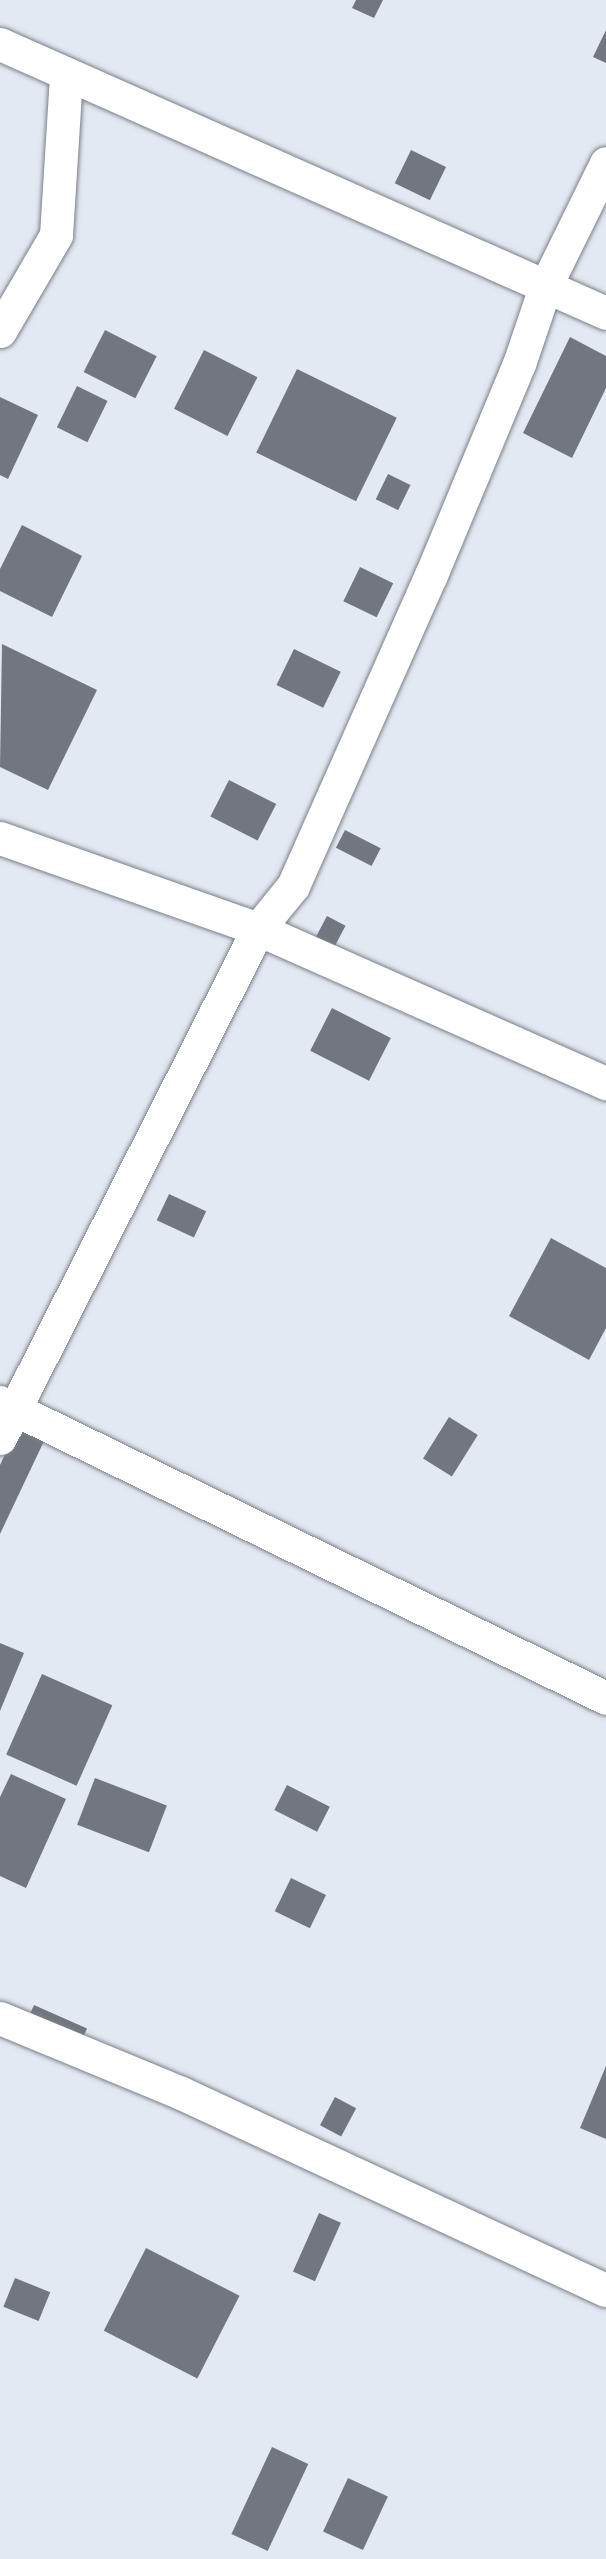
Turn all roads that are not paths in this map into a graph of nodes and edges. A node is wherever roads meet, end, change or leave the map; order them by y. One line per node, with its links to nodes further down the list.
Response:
1 (0, 44): 2 (street)
2 (66, 74): 4 (street); 6 (street)
3 (606, 163): 4 (street)
4 (545, 287): 5 (street); 9 (street)
5 (606, 313)
6 (0, 332)
7 (0, 821): 8 (street)
8 (12, 844): 9 (street)
9 (258, 929): 10 (street); 11 (street)
10 (606, 1083)
11 (7, 1404): 12 (street); 13 (street)
12 (0, 1438)
13 (606, 1698)
14 (0, 2018): 15 (street)
15 (606, 2290)

